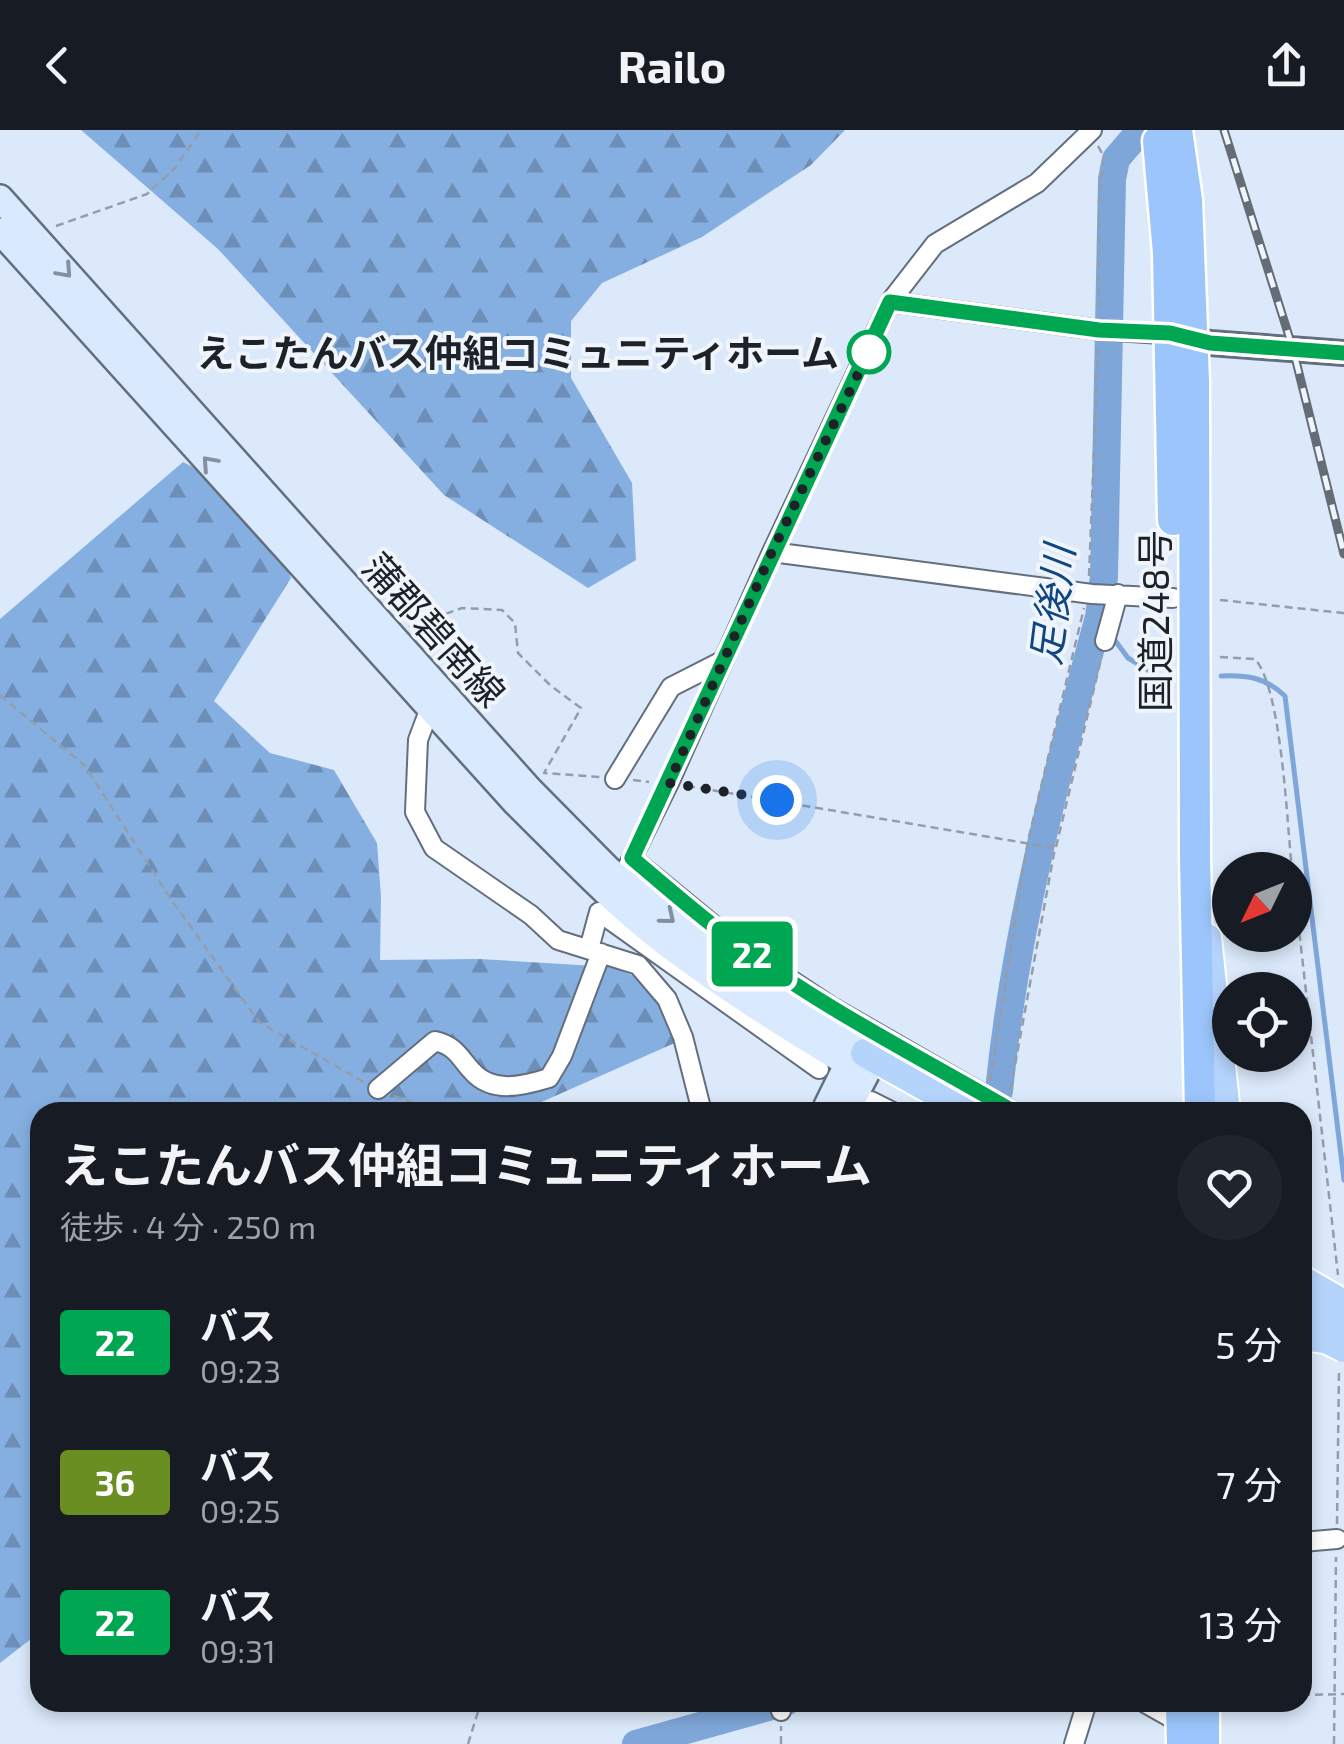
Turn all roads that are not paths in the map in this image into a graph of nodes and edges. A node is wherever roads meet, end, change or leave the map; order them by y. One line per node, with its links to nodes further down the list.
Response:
1 (1157, 130): 7 (highway, 国道248号)
2 (1176, 130): 7 (highway, 国道248号)
3 (1091, 131): 6 (street)
4 (0, 198): 19 (main road, 蒲郡碧南線, one-way to 19)
5 (0, 231): 14 (main road, 蒲郡碧南線, one-way to 5)
6 (890, 302): 7 (street); 9 (street)
7 (1180, 335): 8 (street); 11 (highway, 国道248号)
8 (1344, 353)
9 (772, 552): 10 (street); 13 (street)
10 (1102, 594): 11 (street); 12 (street)
11 (1183, 598): 16 (highway, 国道248号); 28 (highway, 国道248号)
12 (1106, 641)
13 (724, 660): 15 (street); 27 (street)
14 (430, 708): 17 (street); 19 (main road, 蒲郡碧南線)
15 (615, 779)
16 (1195, 857): 29 (highway, 国道248号); 30 (main road)
17 (595, 951): 18 (street); 20 (street); 21 (street)
18 (819, 1069)
19 (862, 1073): 22 (main road); 23 (main road); 24 (street); 25 (main road); 26 (main road)
20 (378, 1089)
21 (699, 1102)
22 (834, 1102)
23 (850, 1102)
24 (885, 1102)
25 (921, 1102)
26 (968, 1102)
27 (974, 1102)
28 (1180, 1102)
29 (1200, 1102)
30 (1225, 1102)
31 (1312, 1288): 33 (main road, bridge)
32 (1312, 1306): 33 (main road)
33 (1342, 1310)
34 (1312, 1338): 35 (main road, bridge)
35 (1344, 1348)
36 (1337, 1539): 37 (street)
37 (1312, 1541)
38 (1085, 1712): 41 (street)
39 (1159, 1712): 40 (street)
40 (1187, 1729)
41 (1074, 1744)

